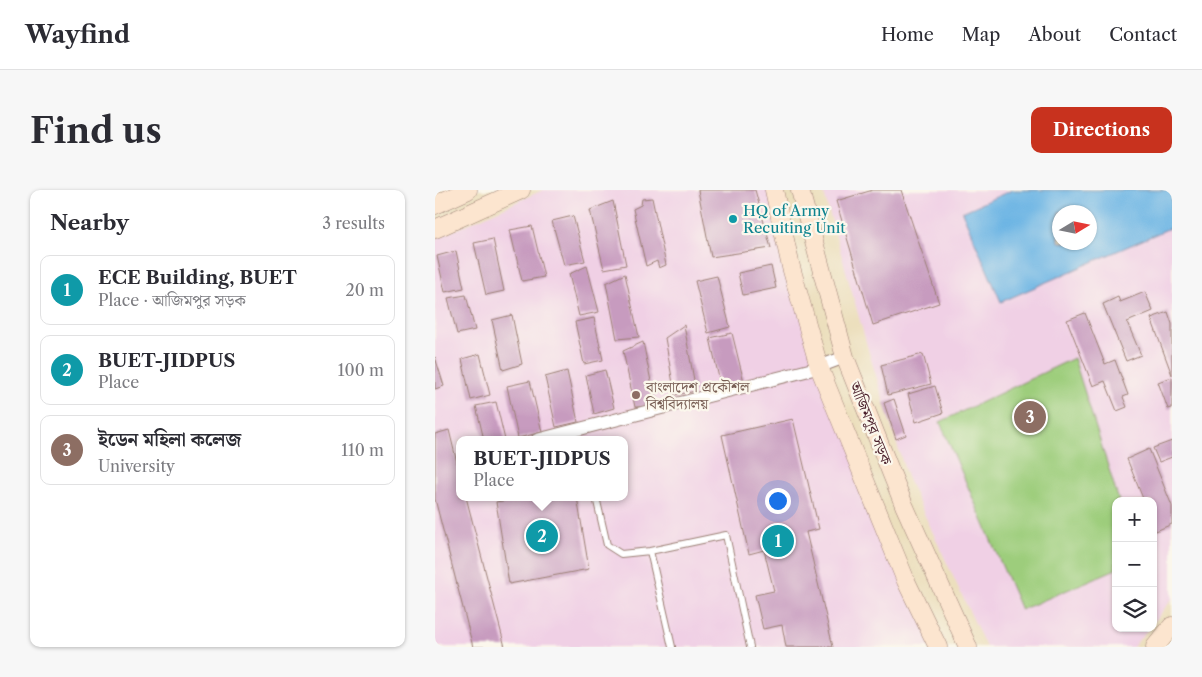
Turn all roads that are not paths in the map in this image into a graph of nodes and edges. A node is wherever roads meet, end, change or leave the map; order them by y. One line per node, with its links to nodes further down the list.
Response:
1 (468, 190): 5 (main road)
2 (521, 190): 6 (main road)
3 (774, 190): 8 (main road, আজিমপুর সড়ক)
4 (800, 190): 7 (main road, আজিমপুর সড়ক)
5 (435, 205)
6 (435, 230)
7 (845, 357): 8 (street); 16 (main road, আজিমপুর সড়ক)
8 (819, 367): 9 (street); 15 (main road, আজিমপুর সড়ক)
9 (552, 436)
10 (597, 501): 11 (lane)
11 (650, 551): 13 (lane); 14 (lane)
12 (1172, 626): 17 (main road)
13 (672, 647)
14 (750, 647)
15 (938, 647)
16 (968, 647)
17 (1155, 647)

